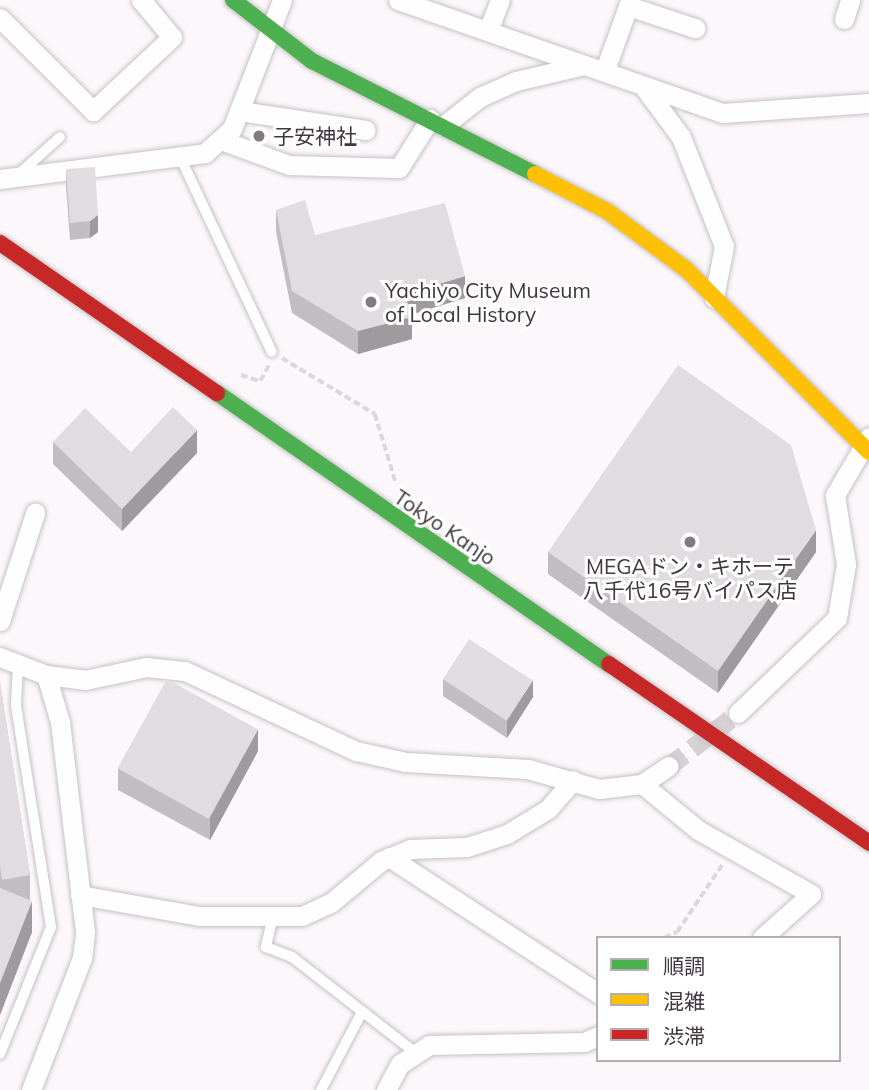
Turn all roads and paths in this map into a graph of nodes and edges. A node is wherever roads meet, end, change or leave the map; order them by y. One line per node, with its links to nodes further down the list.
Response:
1 (141, 0): 7 (street)
2 (233, 0): 10 (main road)
3 (282, 0): 10 (street)
4 (398, 0): 11 (street)
5 (500, 0): 11 (street)
6 (850, 0): 8 (street)
7 (0, 18)
8 (844, 19)
9 (695, 28): 12 (street)
10 (268, 30): 15 (street); 16 (main road)
11 (488, 31): 12 (street)
12 (596, 67): 13 (street); 16 (street)
13 (643, 86): 14 (street); 23 (street)
14 (869, 103)
15 (240, 111): 17 (street); 19 (street)
16 (437, 123): 19 (street); 23 (main road)
17 (366, 130)
18 (60, 137): 21 (lane)
19 (221, 140): 20 (street)
20 (181, 159): 21 (street); 24 (lane)
21 (7, 179)
22 (0, 243): 28 (main road, Tokyo Kanjo)
23 (714, 298): 26 (main road)
24 (272, 352): 25 (path); 28 (path)
25 (226, 369)
26 (868, 445): 32 (street)
27 (35, 513): 29 (street)
28 (394, 518): 36 (main road, Tokyo Kanjo)
29 (0, 621)
30 (9, 660): 31 (street); 47 (lane)
31 (46, 675): 34 (street); 39 (street)
32 (738, 713)
33 (669, 766): 35 (street)
34 (573, 780): 35 (street); 38 (street)
35 (642, 784): 37 (street)
36 (869, 843)
37 (732, 850): 41 (path); 42 (street)
38 (389, 857): 40 (street); 43 (street)
39 (80, 894): 40 (street); 48 (street)
40 (274, 916): 44 (lane)
41 (668, 936)
42 (764, 936)
43 (596, 992)
44 (362, 1012): 46 (lane); 49 (lane)
45 (596, 1036): 46 (street)
46 (413, 1051): 50 (street)
47 (0, 1054)
48 (32, 1090)
49 (321, 1090)
50 (387, 1090)

